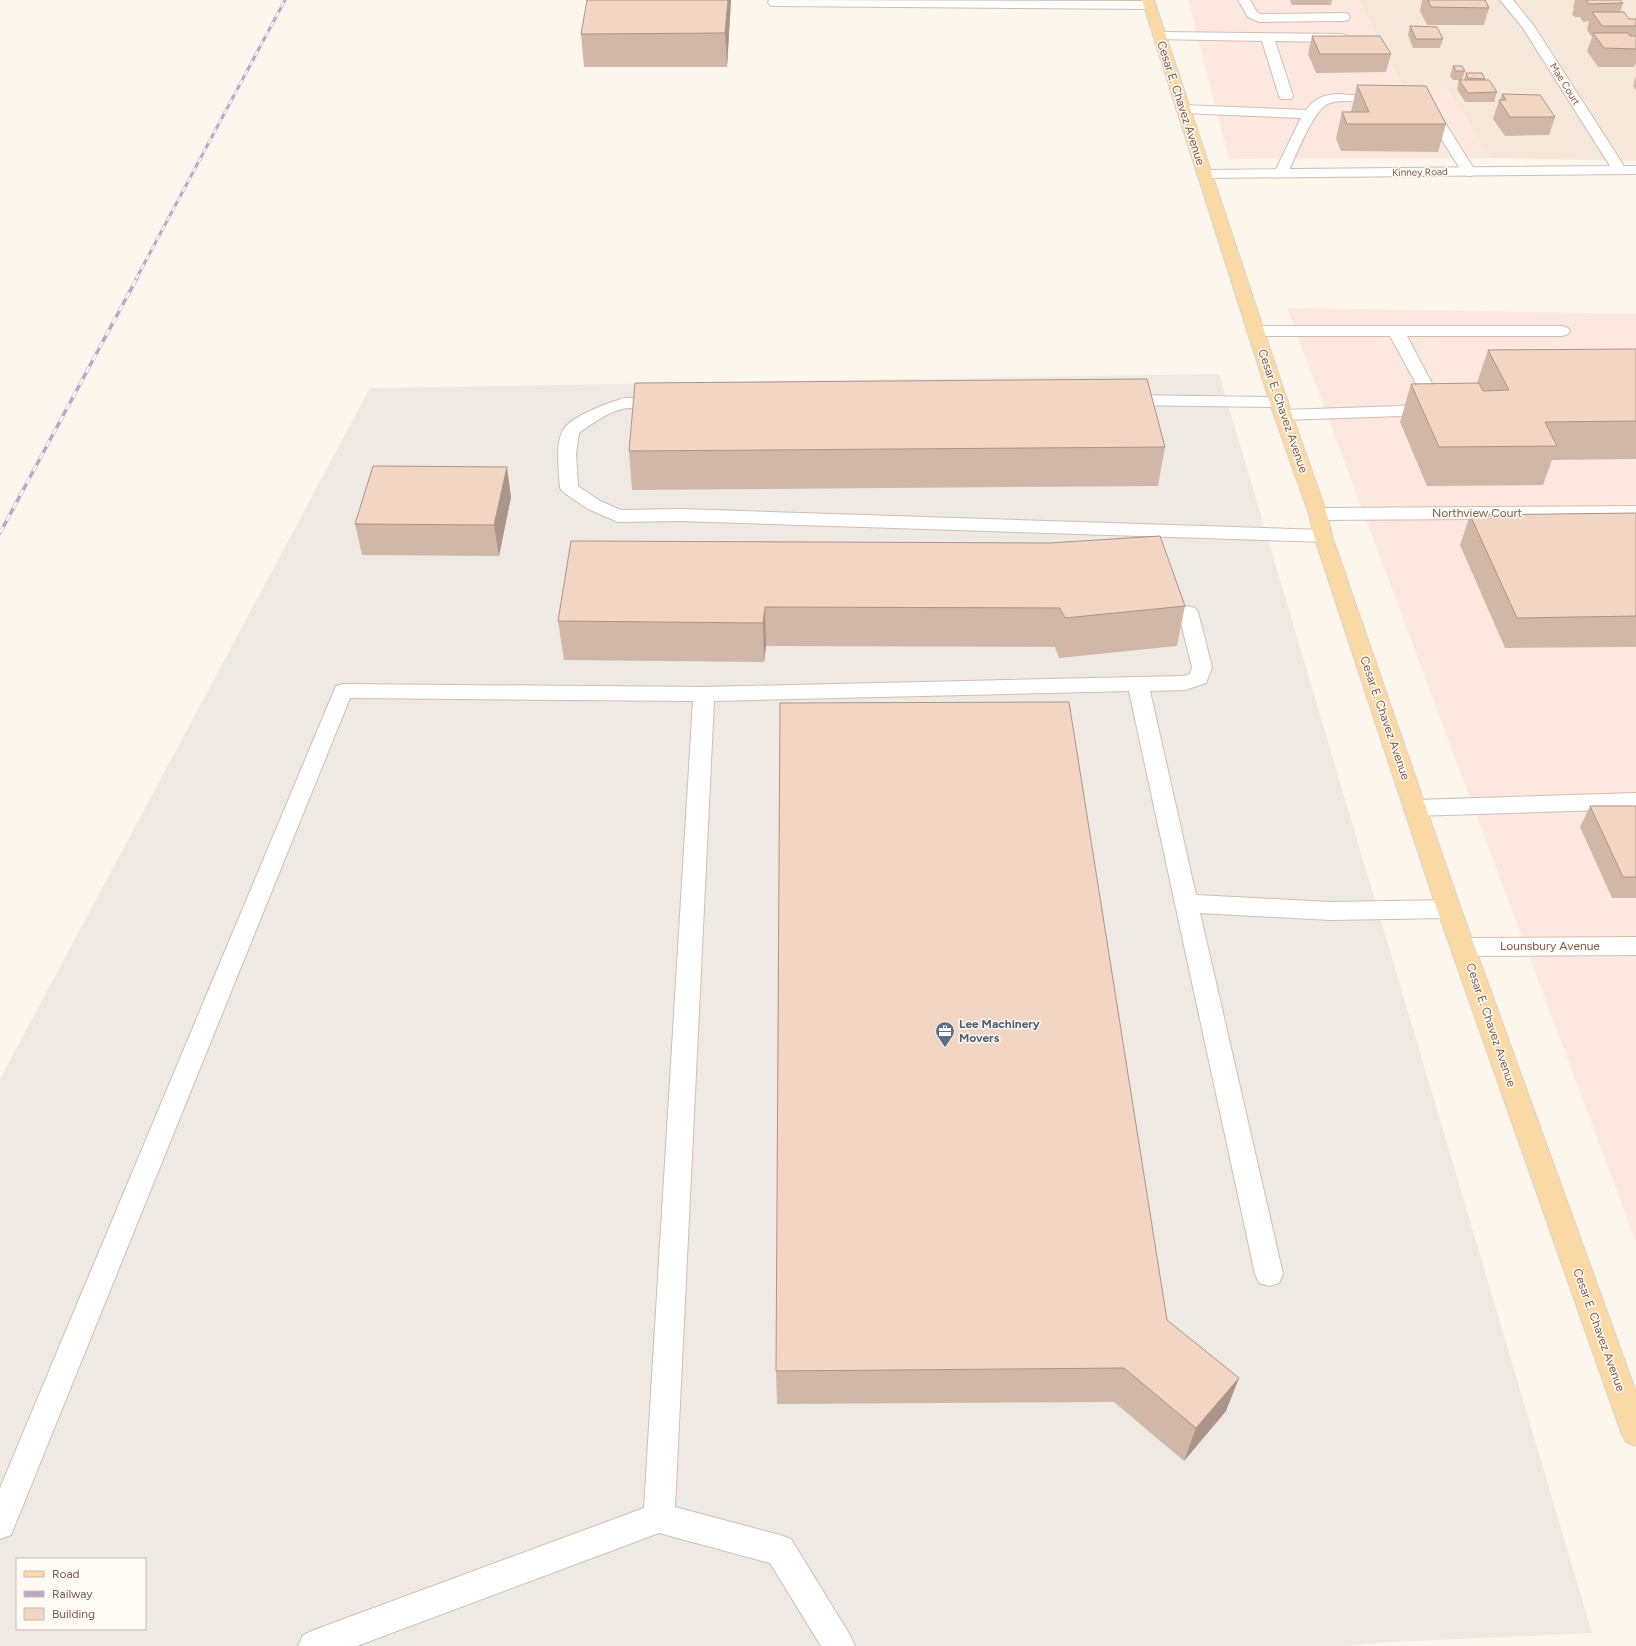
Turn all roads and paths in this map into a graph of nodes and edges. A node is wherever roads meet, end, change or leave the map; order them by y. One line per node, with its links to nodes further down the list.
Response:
1 (1244, 0): 5 (street)
2 (1506, 0): 12 (street, Mae Court)
3 (774, 2): 4 (street)
4 (1149, 3): 6 (main road, Cesar E. Chavez Avenue)
5 (1344, 17)
6 (1159, 36): 7 (street); 10 (main road, Cesar E. Chavez Avenue)
7 (1268, 37): 8 (street); 9 (street)
8 (1358, 38)
9 (1286, 96)
10 (1183, 109): 11 (street); 16 (main road, Cesar E. Chavez Avenue)
11 (1310, 114): 14 (street); 15 (street)
12 (1620, 170): 13 (street, Kinney Road); 14 (street, Kinney Road)
13 (1636, 170)
14 (1469, 172): 15 (street, Kinney Road)
15 (1281, 173): 16 (street, Kinney Road)
16 (1204, 174): 17 (main road, Cesar E. Chavez Avenue)
17 (1256, 331): 18 (street); 22 (main road, Cesar E. Chavez Avenue)
18 (1396, 331): 19 (street); 22 (street)
19 (1562, 331)
20 (1108, 400): 22 (street)
21 (680, 402): 25 (street)
22 (1281, 409): 24 (main road, Cesar E. Chavez Avenue)
23 (1636, 512): 24 (street, Northview Court)
24 (1318, 514): 25 (main road, Cesar E. Chavez Avenue)
25 (1323, 536): 30 (main road, Cesar E. Chavez Avenue)
26 (1188, 612): 27 (street)
27 (1138, 684): 28 (street); 31 (street)
28 (704, 694): 37 (street); 38 (street)
29 (1636, 801): 30 (street)
30 (1415, 808): 32 (main road, Cesar E. Chavez Avenue)
31 (1186, 903): 32 (street); 35 (street)
32 (1449, 909): 34 (main road, Cesar E. Chavez Avenue)
33 (1636, 946): 34 (street, Lounsbury Avenue)
34 (1463, 947): 36 (main road, Cesar E. Chavez Avenue)
35 (1269, 1274)
36 (1636, 1432)
37 (659, 1518): 39 (street); 40 (street)
38 (0, 1524)
39 (314, 1646)
40 (840, 1646)

